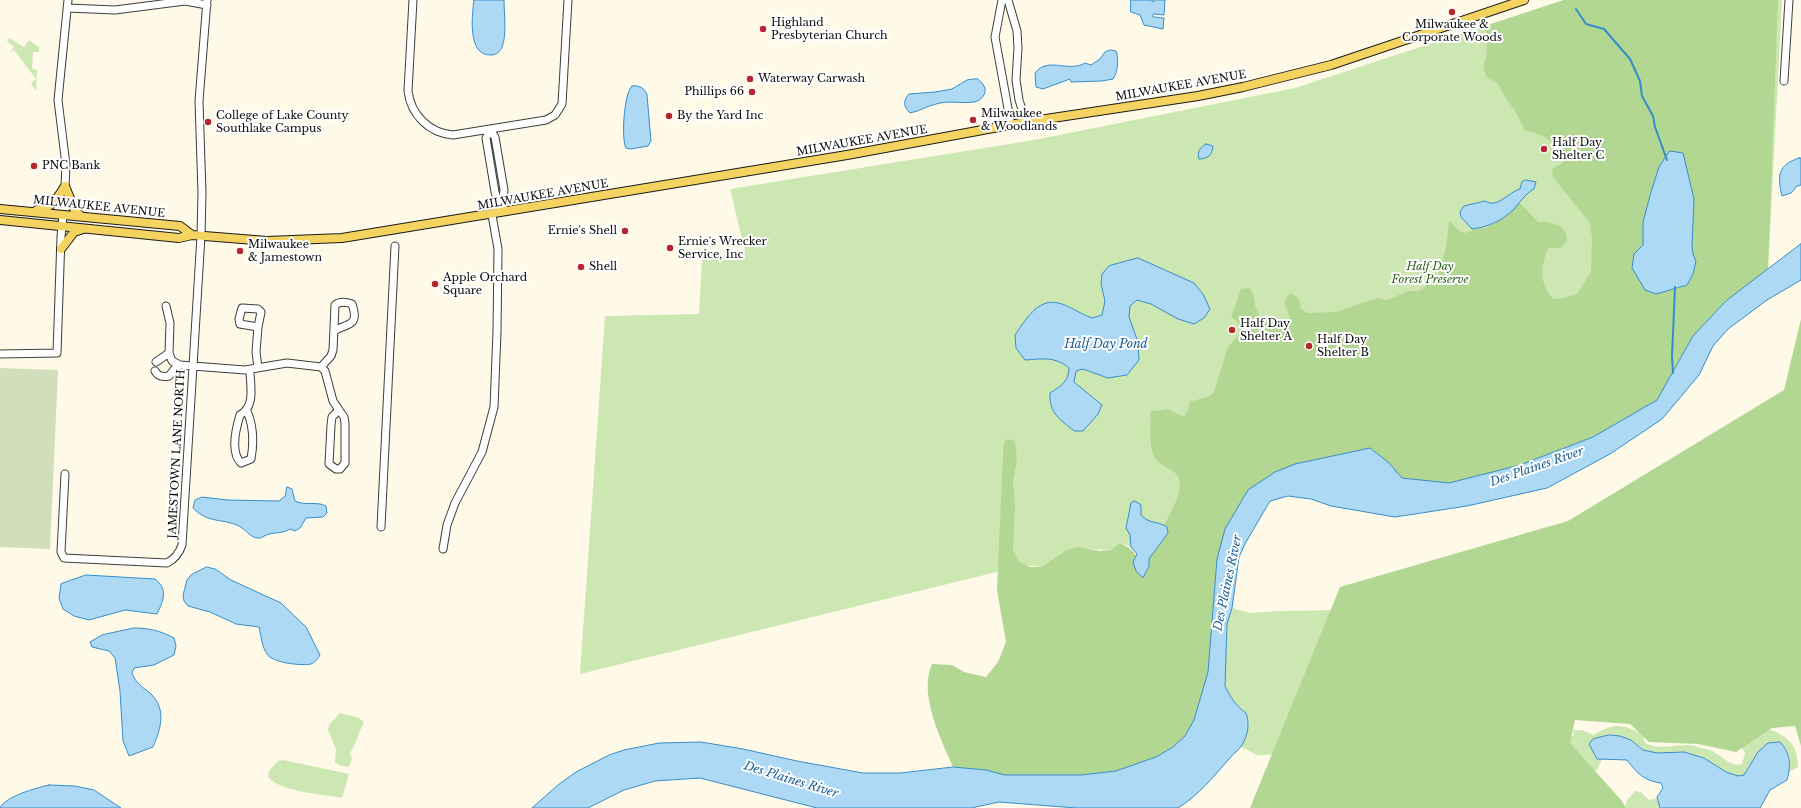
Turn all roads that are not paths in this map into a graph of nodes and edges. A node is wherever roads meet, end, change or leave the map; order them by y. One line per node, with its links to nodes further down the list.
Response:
1 (413, 0): 12 (street)
2 (568, 0): 12 (street)
3 (1002, 0): 11 (street)
4 (1008, 0): 10 (street)
5 (1524, 0): 10 (main road, MILWAUKEE AVENUE)
6 (1789, 0): 9 (street)
7 (207, 2): 8 (street); 23 (street, JAMESTOWN LANE NORTH)
8 (68, 4): 13 (street)
9 (1784, 81)
10 (1026, 122): 11 (main road, MILWAUKEE AVENUE)
11 (1011, 125): 16 (main road, MILWAUKEE AVENUE)
12 (490, 130): 16 (street)
13 (65, 186): 15 (main road); 19 (main road)
14 (0, 209): 15 (main road, MILWAUKEE AVENUE)
15 (27, 211): 17 (main road, MILWAUKEE AVENUE)
16 (501, 212): 18 (main road, MILWAUKEE AVENUE)
17 (64, 215): 19 (main road, MILWAUKEE AVENUE); 21 (street)
18 (492, 215): 23 (main road, MILWAUKEE AVENUE); 42 (street)
19 (81, 216): 23 (main road, MILWAUKEE AVENUE)
20 (0, 220): 21 (main road, MILWAUKEE AVENUE)
21 (63, 226): 22 (main road, MILWAUKEE AVENUE); 25 (street)
22 (84, 228): 23 (main road, MILWAUKEE AVENUE); 25 (main road)
23 (197, 236): 33 (street, JAMESTOWN LANE NORTH)
24 (395, 246): 41 (street)
25 (61, 249): 30 (street)
26 (166, 306): 29 (street)
27 (258, 327): 35 (street)
28 (334, 331): 34 (street)
29 (169, 353): 31 (street); 32 (street)
30 (0, 354)
31 (156, 362)
32 (180, 365): 33 (street); 37 (street)
33 (192, 366): 36 (street); 40 (street, JAMESTOWN LANE NORTH)
34 (321, 367): 35 (street); 38 (street)
35 (258, 368): 36 (street)
36 (250, 370): 39 (street)
37 (155, 371)
38 (340, 410): 38 (street)
39 (247, 411): 39 (street)
40 (65, 474)
41 (381, 527)
42 (443, 549)

